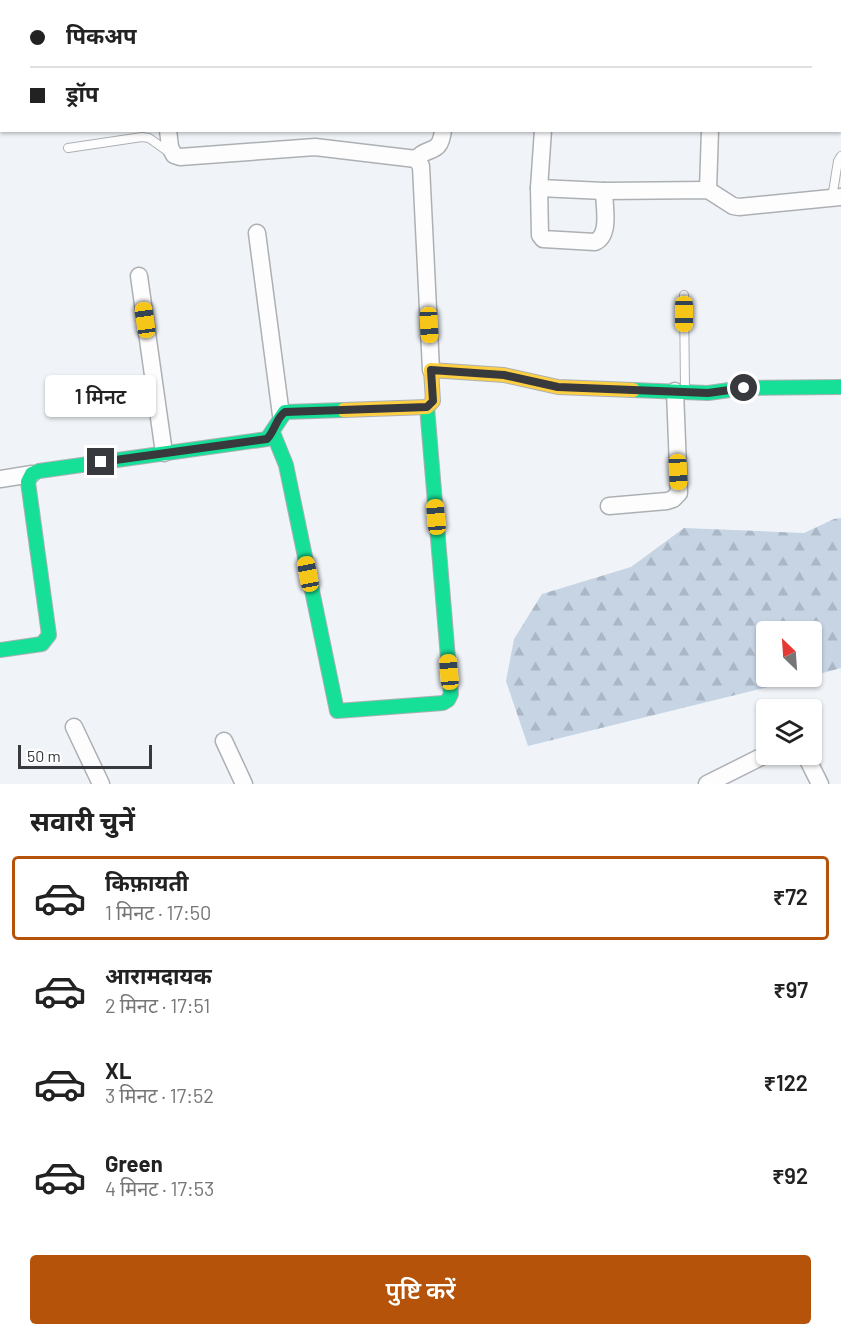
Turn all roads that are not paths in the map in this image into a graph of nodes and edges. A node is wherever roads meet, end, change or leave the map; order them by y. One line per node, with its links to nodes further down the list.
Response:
1 (168, 132): 6 (street)
2 (443, 132): 8 (street)
3 (543, 132): 9 (street)
4 (710, 132): 10 (street)
5 (68, 148): 6 (lane)
6 (174, 155): 8 (street)
7 (841, 156): 12 (lane)
8 (416, 159): 16 (street)
9 (539, 188): 11 (street); 11 (street)
10 (708, 190): 11 (street); 12 (street)
11 (604, 191)
12 (837, 197)
13 (257, 233): 20 (street)
14 (139, 276): 22 (street)
15 (684, 295): 18 (lane)
16 (431, 370): 18 (street); 19 (street)
17 (841, 387): 18 (street)
18 (680, 392): 25 (street)
19 (427, 407): 20 (street); 21 (street)
20 (281, 415): 21 (street)
21 (273, 433): 22 (street)
22 (164, 453): 23 (street)
23 (32, 474): 24 (street); 26 (street)
24 (0, 479)
25 (609, 506)
26 (0, 650)
27 (74, 727): 31 (street)
28 (224, 741): 32 (street)
29 (756, 760): 33 (street)
30 (810, 765): 34 (street)
31 (101, 784)
32 (244, 784)
33 (707, 784)
34 (820, 784)

